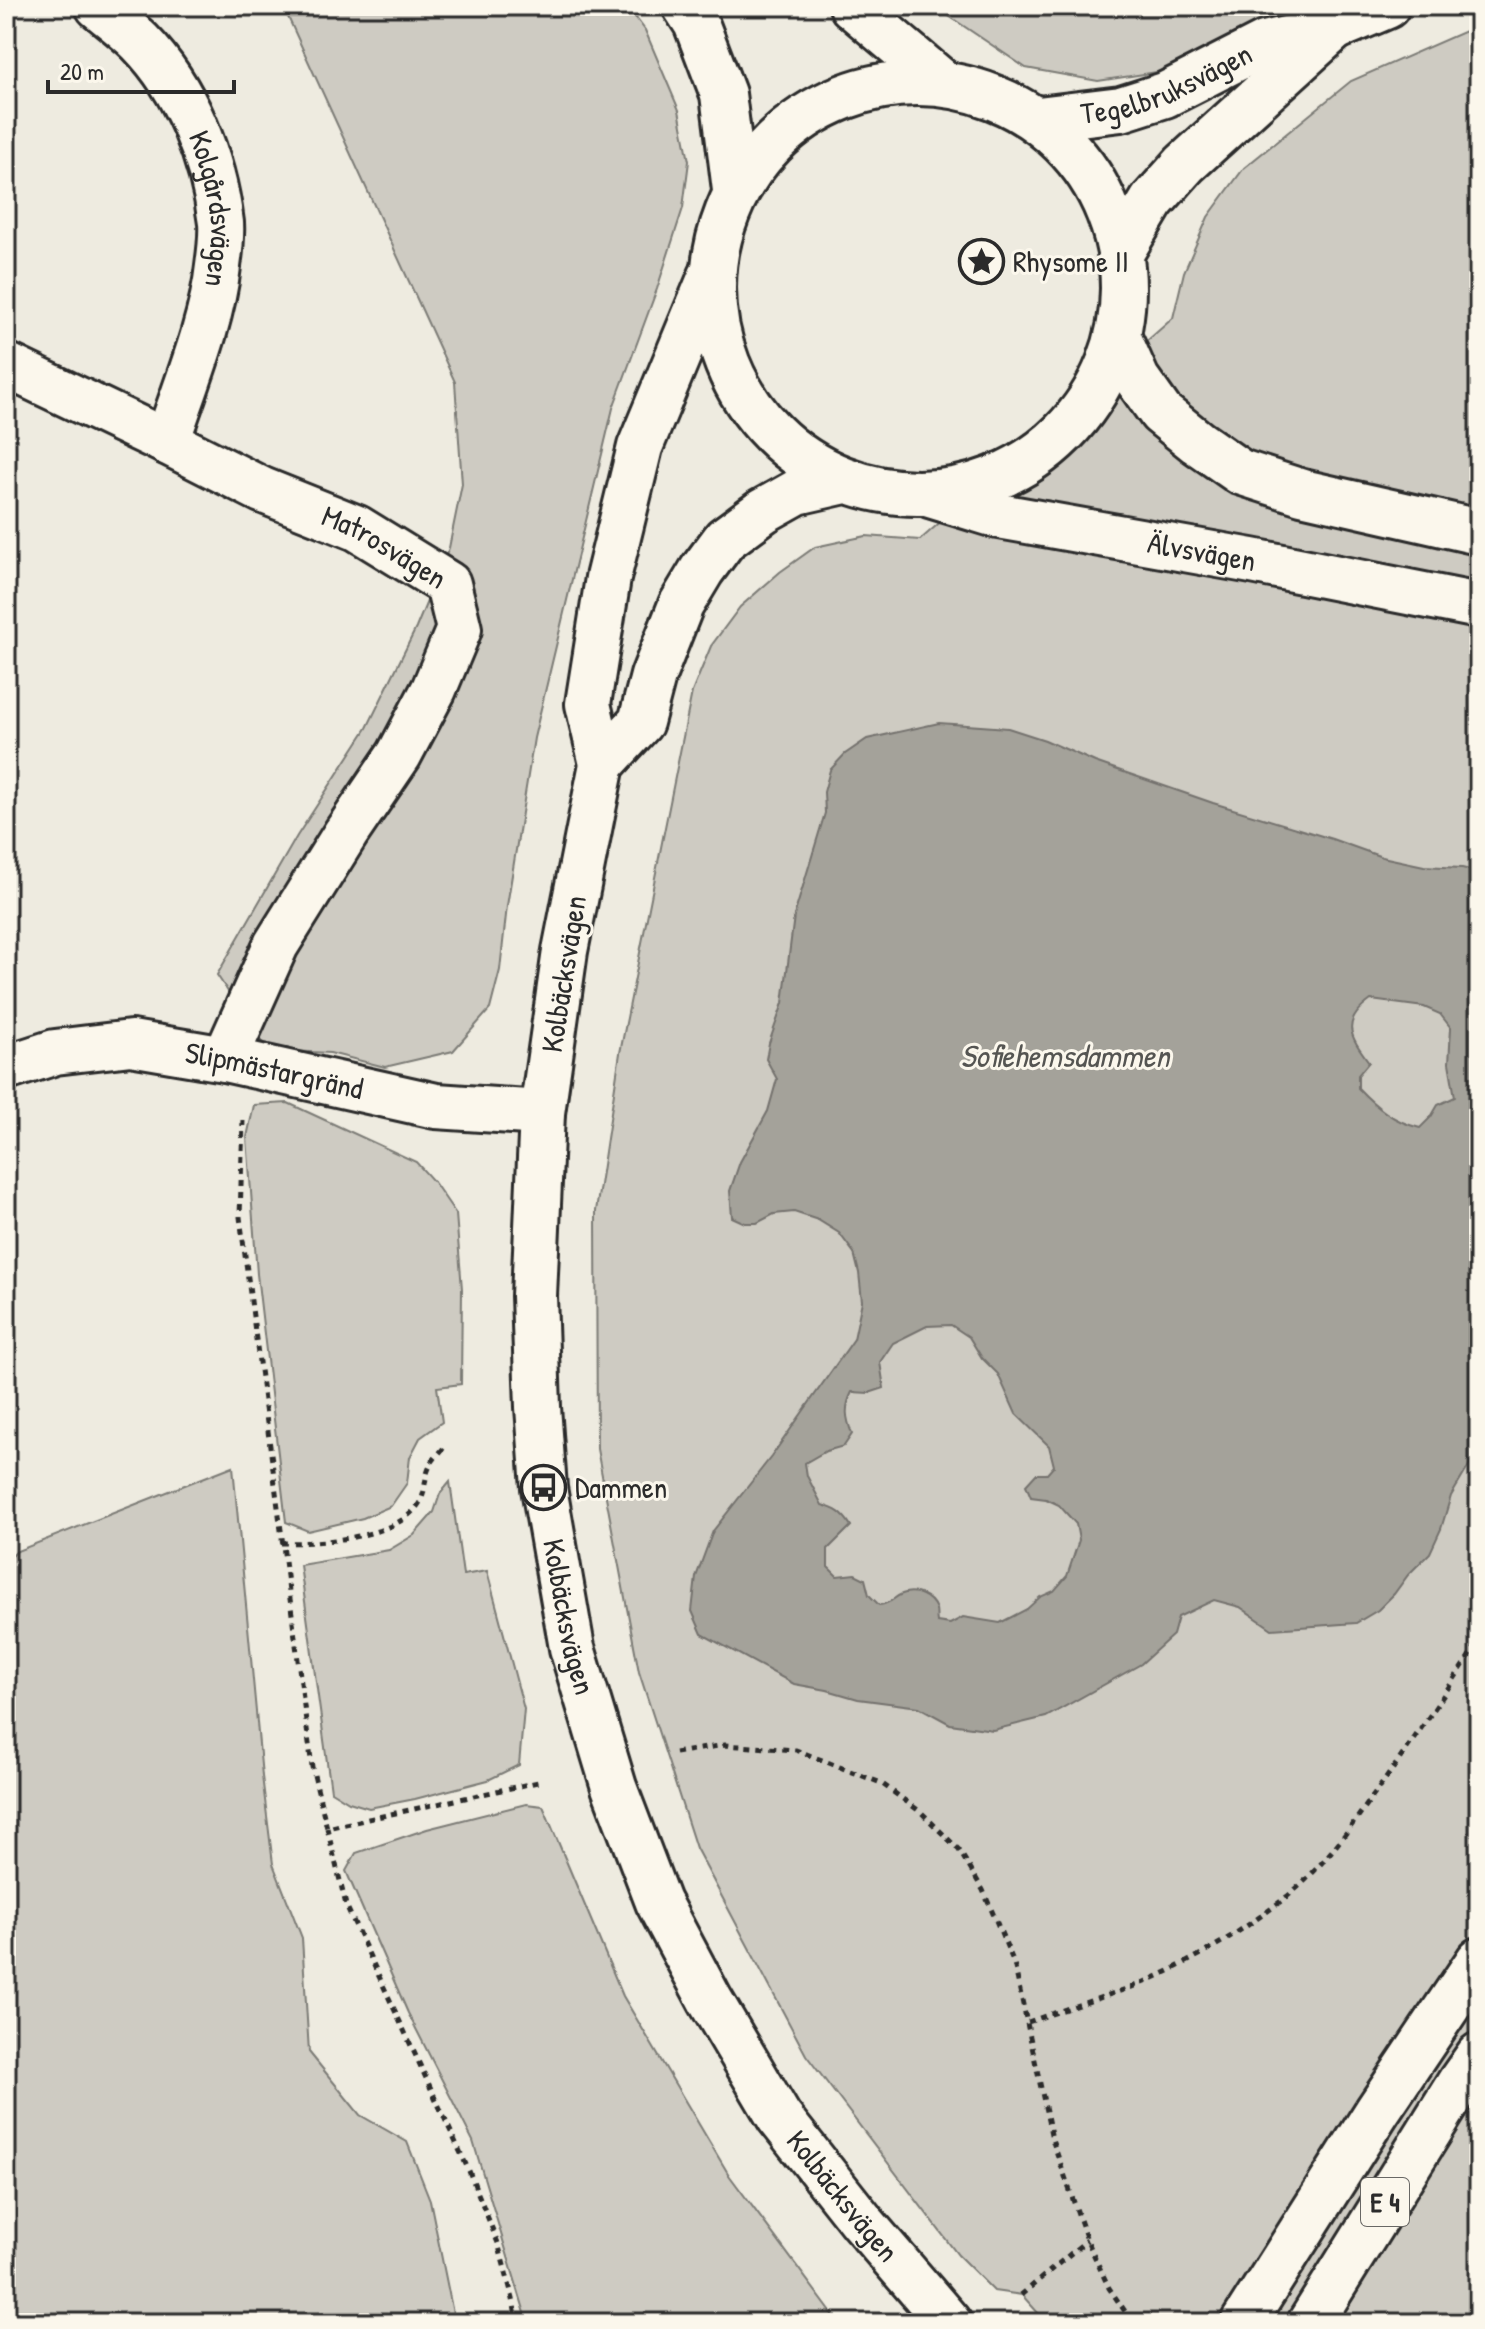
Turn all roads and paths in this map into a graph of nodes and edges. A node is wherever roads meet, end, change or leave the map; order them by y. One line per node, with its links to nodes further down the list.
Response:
1 (98, 6): 13 (main road, Kolgårdsvägen)
2 (685, 6): 8 (main road)
3 (852, 6): 6 (main road)
4 (1387, 6): 5 (main road, Tegelbruksvägen)
5 (1337, 27): 7 (main road, Tegelbruksvägen); 9 (main road, Tegelbruksvägen)
6 (942, 82): 7 (main road); 8 (main road)
7 (1038, 119): 9 (main road)
8 (735, 190): 10 (main road)
9 (1121, 253): 11 (main road)
10 (711, 276): 14 (main road); 18 (main road, Kolbäcksvägen)
11 (1118, 336): 15 (main road); 16 (main road)
12 (6, 365): 13 (main road, Matrosvägen)
13 (167, 442): 19 (main road, Matrosvägen)
14 (845, 481): 15 (main road); 18 (main road)
15 (924, 493): 17 (main road, Älvsvägen)
16 (1479, 532)
17 (1479, 606)
18 (602, 764): 22 (main road, Kolbäcksvägen)
19 (225, 1059): 20 (main road, Slipmästargränd); 22 (main road, Slipmästargränd)
20 (6, 1068)
21 (243, 1107): 24 (path)
22 (542, 1113): 35 (main road, Kolbäcksvägen)
23 (445, 1446): 24 (path)
24 (281, 1543): 28 (path)
25 (1479, 1641): 30 (path)
26 (675, 1753): 30 (path)
27 (538, 1782): 28 (path)
28 (327, 1828): 34 (path)
29 (1479, 1960): 37 (main road, E 4)
30 (1028, 2022): 32 (path)
31 (1479, 2055): 38 (main road, E 4)
32 (1087, 2240): 33 (path); 36 (path)
33 (1021, 2295)
34 (517, 2323)
35 (949, 2323)
36 (1133, 2323)
37 (1243, 2323)
38 (1310, 2323)

